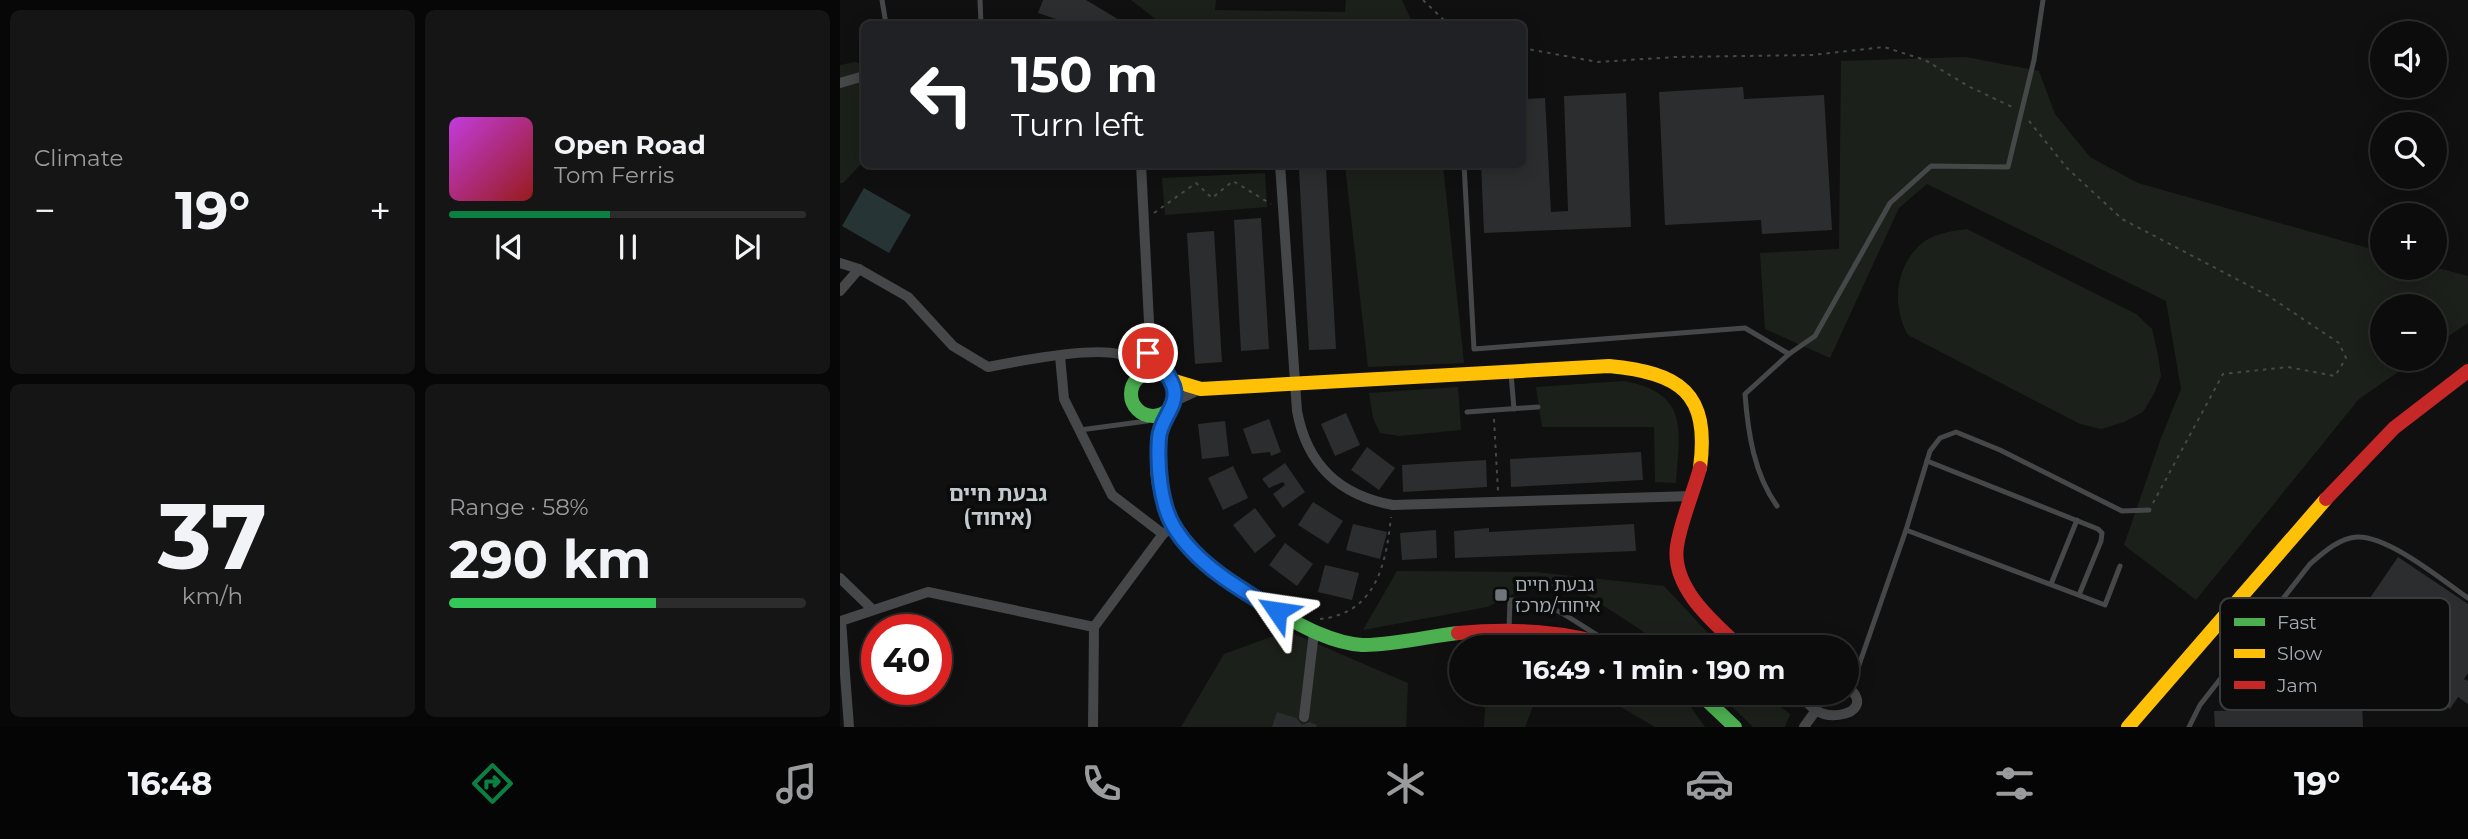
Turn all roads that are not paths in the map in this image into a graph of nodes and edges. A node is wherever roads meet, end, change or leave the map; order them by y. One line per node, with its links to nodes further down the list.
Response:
1 (882, 0): 4 (lane)
2 (980, 0): 5 (lane)
3 (2043, 0): 15 (lane)
4 (886, 21)
5 (981, 21)
6 (861, 77): 7 (street)
7 (840, 83)
8 (1141, 168): 14 (street)
9 (1280, 168): 21 (street)
10 (1464, 168): 15 (lane)
11 (840, 263): 12 (street)
12 (859, 268): 13 (street); 16 (street)
13 (840, 291)
14 (1150, 342): 19 (street); 20 (street)
15 (1788, 354): 32 (lane)
16 (1060, 356): 19 (street); 28 (street)
17 (1510, 371): 21 (street); 25 (lane); 31 (street)
18 (2468, 371): 41 (street)
19 (1138, 375): 20 (street); 27 (street)
20 (1168, 377): 22 (street); 23 (street)
21 (1294, 383): 22 (street); 31 (street)
22 (1201, 389): 23 (street)
23 (1170, 406): 27 (street); 29 (street)
24 (1538, 407): 25 (lane)
25 (1514, 409): 26 (lane)
26 (1467, 412)
27 (1144, 416): 28 (lane); 29 (street)
28 (1080, 430): 36 (street)
29 (1158, 443): 36 (street)
30 (1927, 461): 33 (lane); 34 (lane); 35 (lane)
31 (1693, 496): 52 (street)
32 (1777, 506)
33 (2149, 510)
34 (2077, 520): 39 (lane); 40 (lane)
35 (1906, 530): 39 (lane); 53 (lane)
36 (1168, 531): 47 (street); 48 (street)
37 (2120, 566): 40 (lane)
38 (840, 578): 44 (street)
39 (2051, 584): 40 (lane)
40 (2079, 595)
41 (2240, 598)
42 (2283, 598): 43 (lane)
43 (2468, 598)
44 (872, 609): 45 (street); 48 (street)
45 (840, 621): 63 (street)
46 (2220, 621): 62 (street)
47 (1314, 626): 49 (street); 60 (street)
48 (1094, 627): 64 (street)
49 (1509, 630): 50 (street); 51 (lane)
50 (1558, 635)
51 (1597, 635)
52 (1728, 635)
53 (1859, 657)
54 (2220, 679): 67 (lane)
55 (1712, 705): 65 (street)
56 (1808, 705): 59 (street)
57 (1813, 705): 59 (street)
58 (1855, 705): 61 (street)
59 (1813, 710): 61 (street); 66 (street)
60 (1304, 717)
61 (1834, 726)
62 (2128, 726)
63 (849, 727)
64 (1093, 727)
65 (1735, 727)
66 (1804, 727)
67 (2189, 727)

